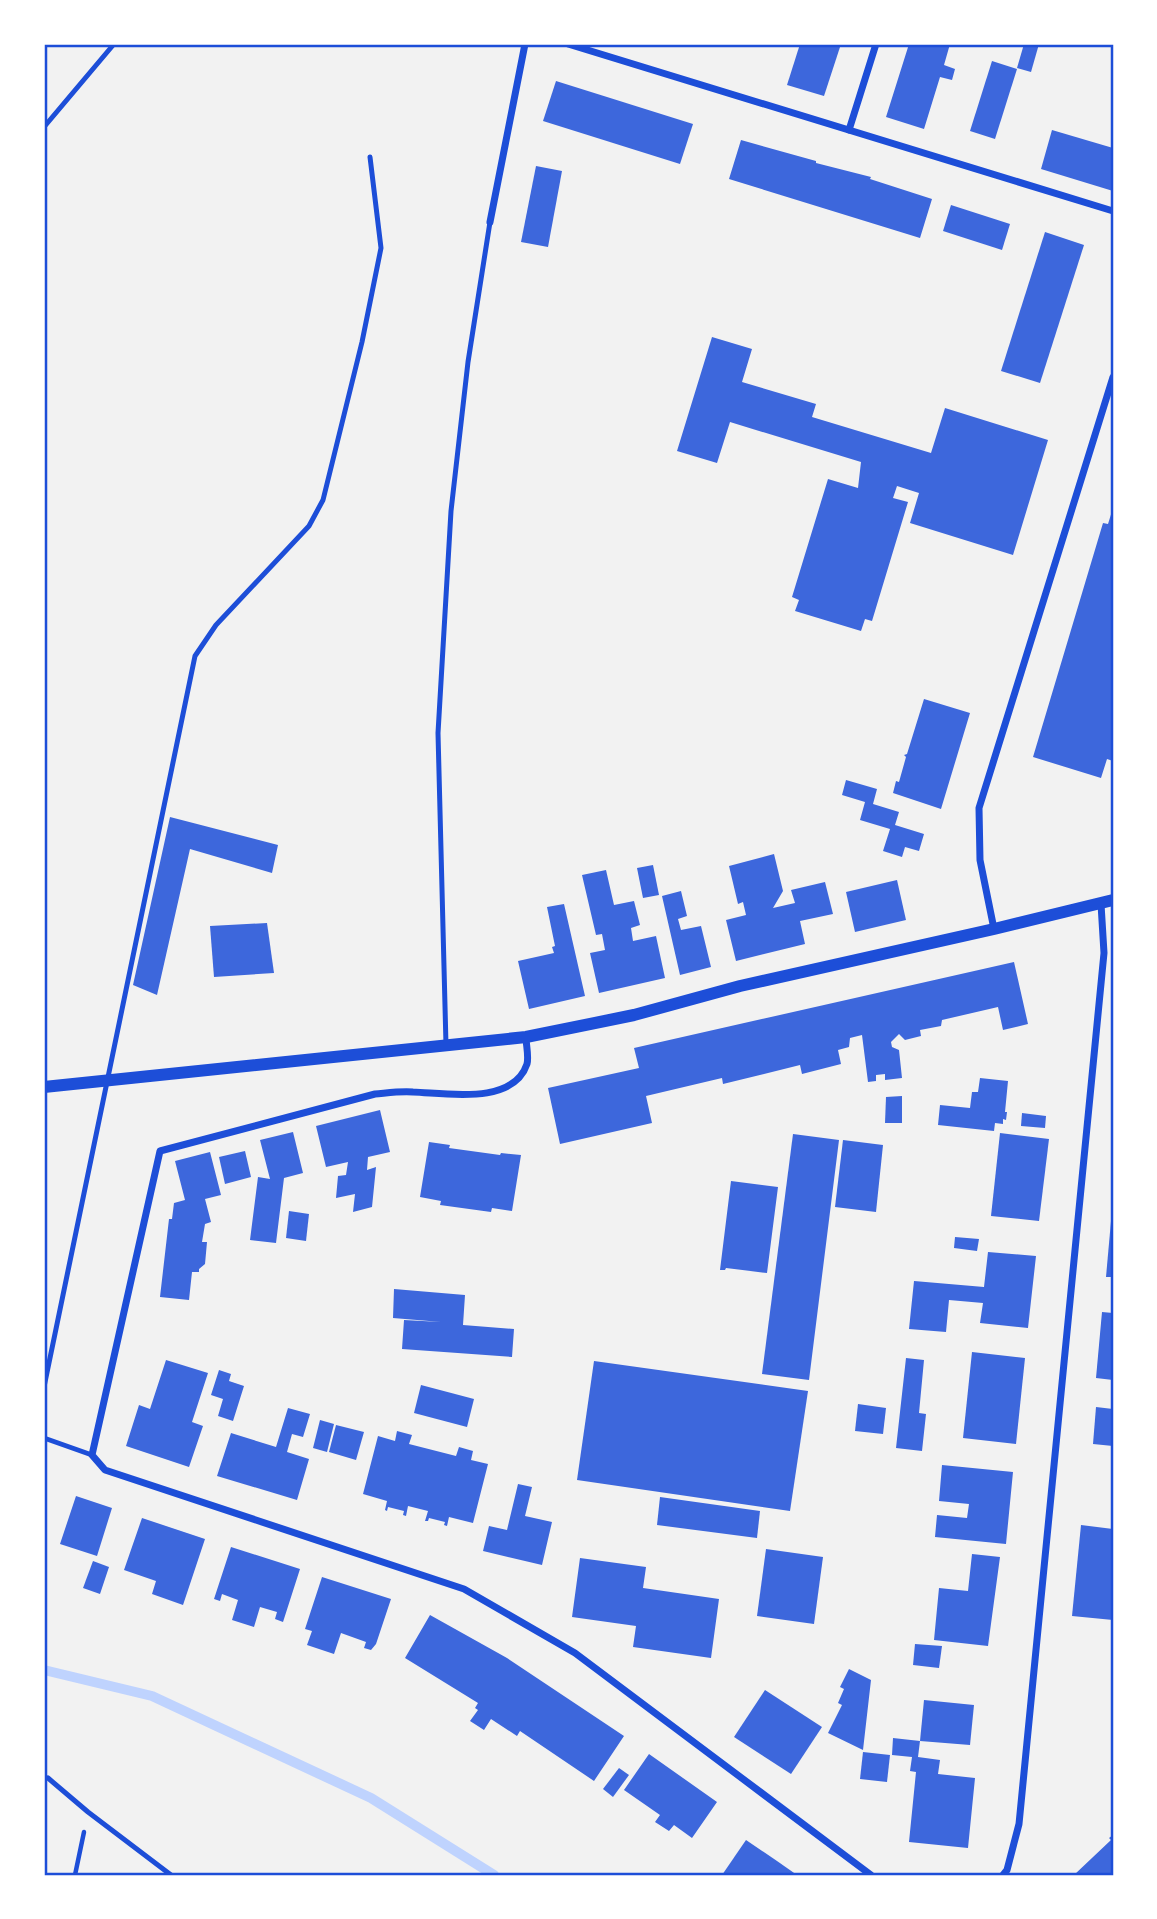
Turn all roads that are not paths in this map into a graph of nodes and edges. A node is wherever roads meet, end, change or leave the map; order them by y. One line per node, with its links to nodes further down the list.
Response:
1 (114, 44): 5 (lane)
2 (525, 44): 9 (street)
3 (568, 44): 6 (street)
4 (876, 44): 6 (street)
5 (44, 127)
6 (849, 130): 8 (street)
7 (370, 157): 16 (lane)
8 (1113, 211)
9 (490, 222): 14 (lane)
10 (1113, 377): 12 (street)
11 (1107, 902): 12 (street); 22 (street)
12 (994, 929): 13 (street)
13 (526, 1037): 14 (street); 18 (street)
14 (446, 1045): 15 (street)
15 (44, 1087)
16 (44, 1387)
17 (44, 1438): 18 (lane)
18 (92, 1455): 21 (street)
19 (48, 1778): 20 (lane)
20 (171, 1875)
21 (871, 1875)
22 (1003, 1875)

